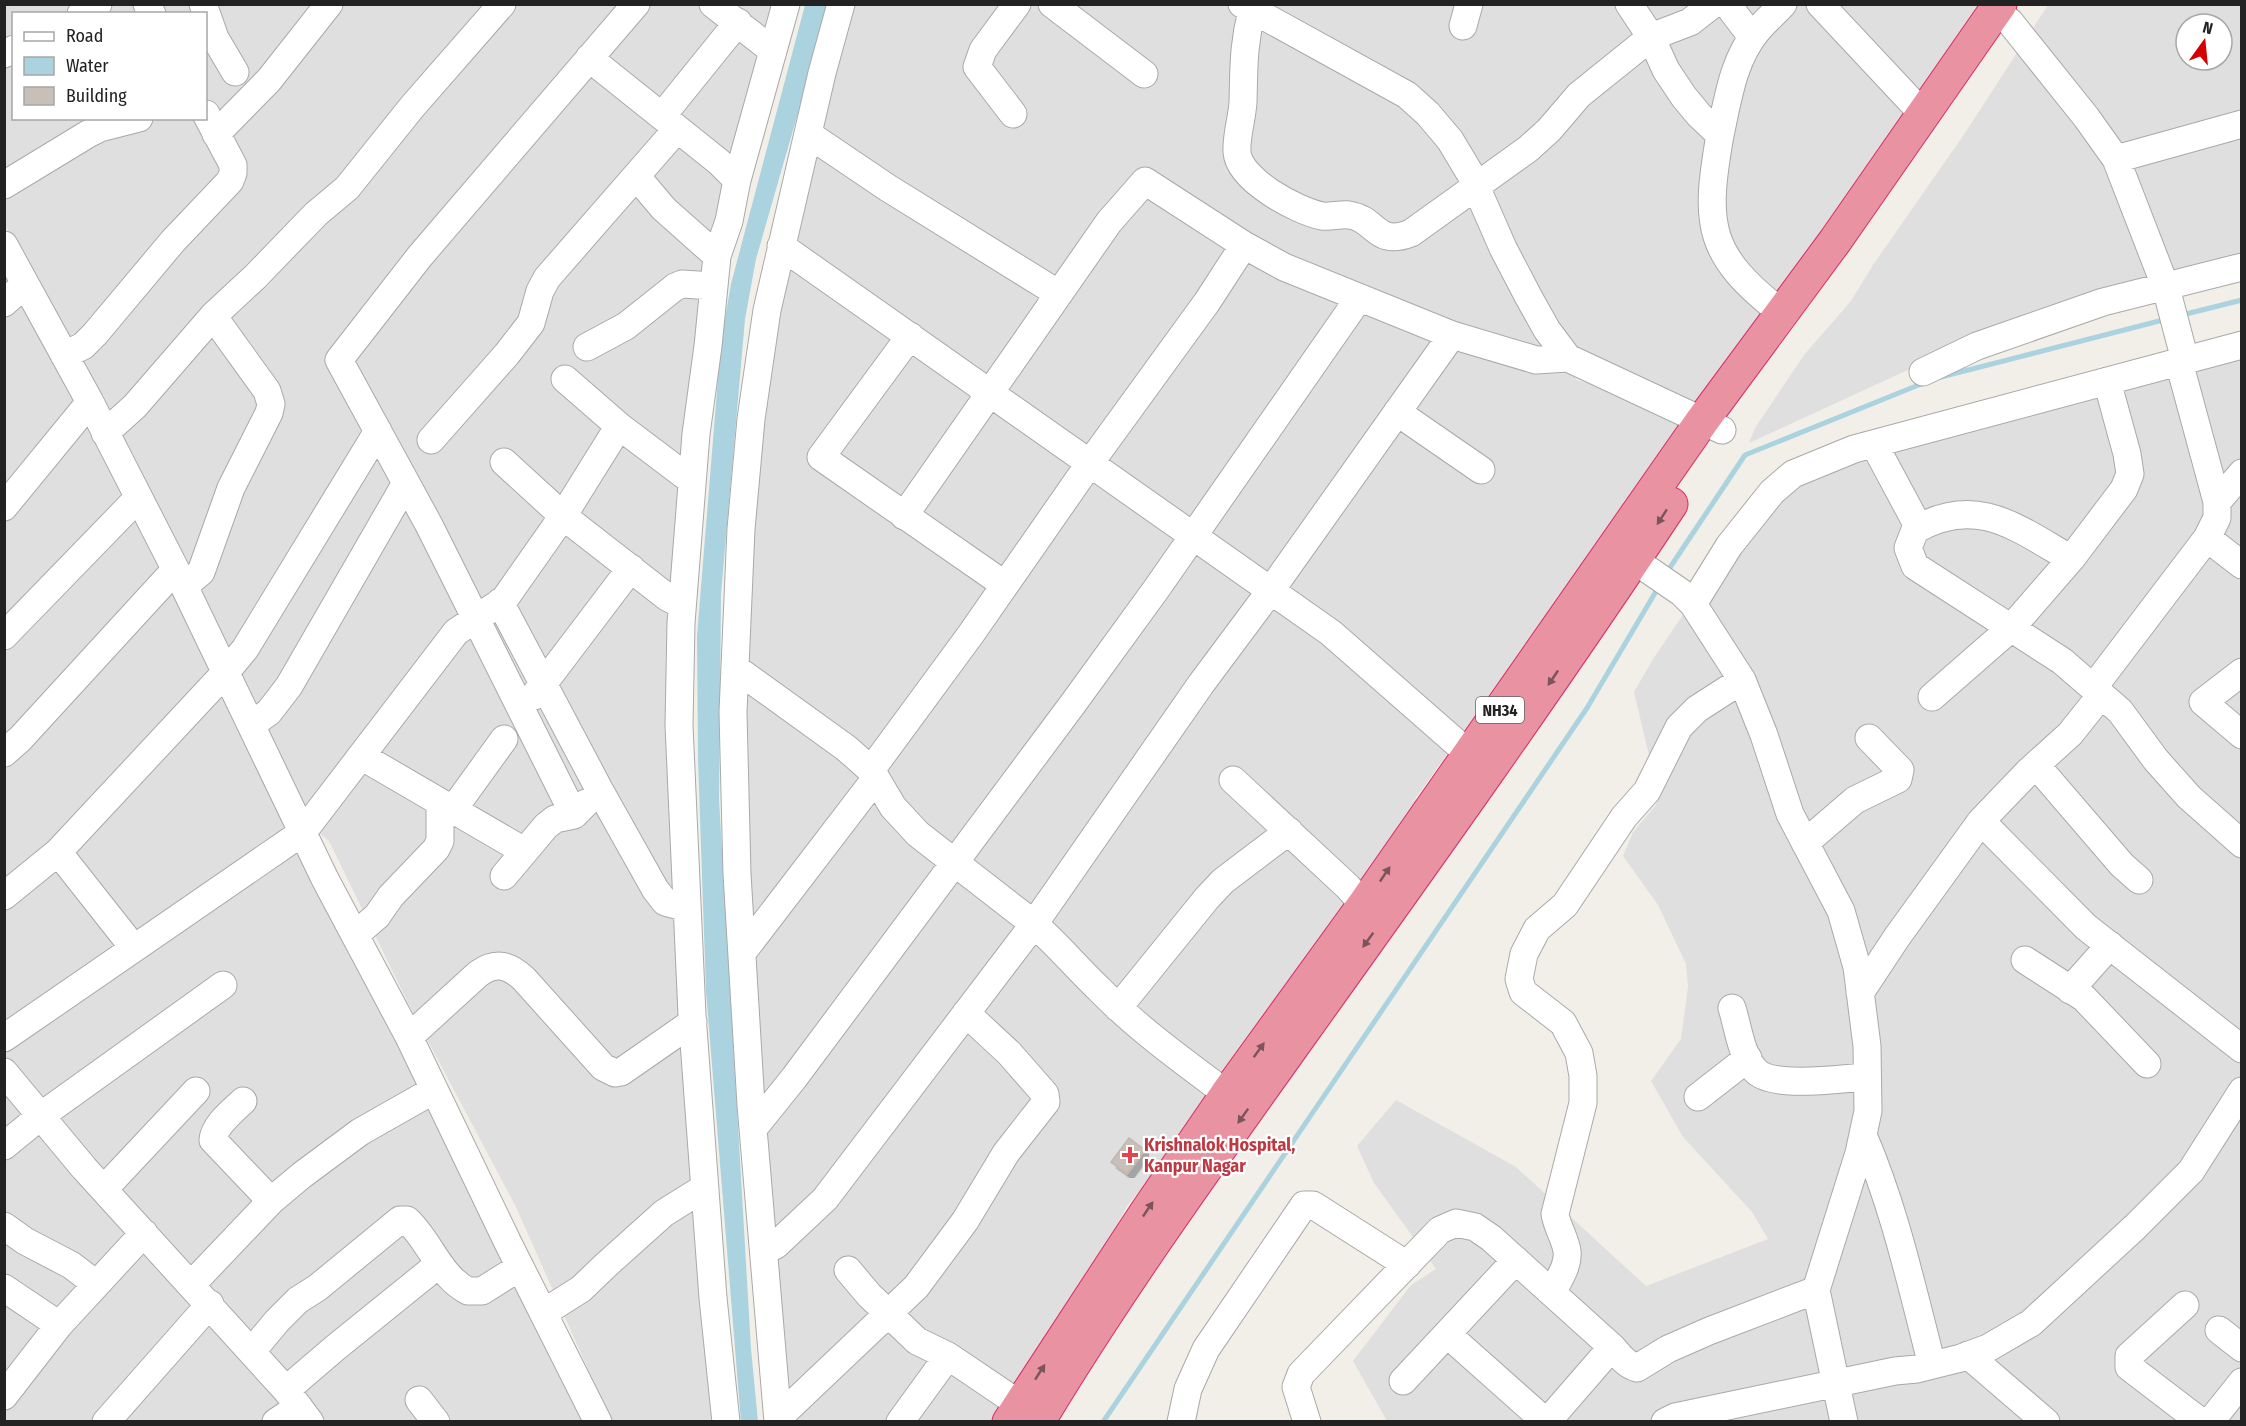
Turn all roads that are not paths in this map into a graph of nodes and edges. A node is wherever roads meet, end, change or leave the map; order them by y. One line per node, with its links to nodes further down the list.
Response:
1 (98, 4): 18 (street)
2 (202, 4): 19 (street)
3 (502, 4): 54 (street)
4 (636, 4): 26 (street)
5 (713, 4): 22 (street)
6 (786, 4): 25 (street)
7 (841, 4): 35 (street)
8 (1017, 4): 29 (street)
9 (1052, 4): 28 (street)
10 (1629, 4): 23 (street)
11 (1713, 4): 20 (street)
12 (1728, 4): 24 (street)
13 (1784, 4): 24 (street)
14 (1820, 4): 30 (street)
15 (324, 6): 33 (street)
16 (1247, 8): 41 (street); 41 (street)
17 (2007, 10): 30 (highway, NH34); 37 (street); 68 (highway, NH34)
18 (84, 12)
19 (188, 12)
20 (1687, 13): 23 (street)
21 (207, 17): 27 (street)
22 (738, 22): 25 (street); 32 (street)
23 (1651, 37): 36 (street); 41 (street)
24 (1752, 37): 36 (street)
25 (772, 51): 39 (street)
26 (589, 58): 32 (street); 70 (street)
27 (235, 72)
28 (1144, 74)
29 (1013, 114)
30 (1924, 115): 53 (highway, NH34)
31 (131, 120): 40 (street)
32 (670, 122): 38 (street); 39 (street)
33 (211, 124): 59 (street)
34 (2241, 124): 37 (street)
35 (808, 134): 44 (street); 50 (street)
36 (1720, 135): 53 (street)
37 (2116, 159): 49 (street)
38 (636, 176): 45 (street); 72 (street)
39 (737, 180): 45 (street)
40 (4, 185)
41 (1475, 186): 60 (street)
42 (4, 245): 47 (street)
43 (1244, 245): 50 (street); 51 (street); 75 (street)
44 (782, 246): 56 (street); 101 (street)
45 (717, 256): 48 (street)
46 (2241, 267): 49 (street)
47 (25, 284): 52 (street); 59 (street)
48 (714, 286): 58 (street); 78 (street)
49 (2167, 291): 61 (street); 62 (street)
50 (1059, 294): 65 (street)
51 (1359, 298): 55 (street); 86 (street)
52 (4, 303)
53 (1783, 314): 68 (highway, NH34)
54 (213, 316): 71 (street); 92 (street)
55 (1452, 335): 60 (street); 67 (street)
56 (910, 336): 65 (street); 84 (street)
57 (2241, 345): 61 (street)
58 (587, 347)
59 (64, 356): 66 (street)
60 (1568, 358): 68 (street)
61 (2183, 358): 64 (street); 81 (street)
62 (1923, 372)
63 (565, 379): 69 (street)
64 (2107, 381): 73 (street); 88 (street)
65 (990, 392): 75 (street); 84 (street)
66 (90, 402): 71 (street); 82 (street)
67 (1397, 412): 76 (street); 94 (street)
68 (1712, 425): 90 (highway, NH34, one-way to 90); 115 (highway, NH34)
69 (619, 426): 78 (street); 83 (street)
70 (378, 431): 79 (street); 102 (street)
71 (105, 433): 80 (street)
72 (431, 440)
73 (1874, 444): 85 (street); 95 (street)
74 (504, 462): 83 (street)
75 (1090, 463): 86 (street); 93 (street)
76 (1481, 470)
77 (2241, 473): 81 (street)
78 (692, 481): 97 (street)
79 (406, 483): 98 (street); 109 (street)
80 (138, 498): 92 (street); 100 (street)
81 (2217, 502): 87 (street)
82 (4, 507)
83 (563, 516): 91 (street); 96 (street)
84 (904, 516): 93 (street)
85 (1919, 528): 88 (street); 99 (street)
86 (1194, 536): 94 (street); 128 (street)
87 (2207, 538): 89 (street); 106 (street)
88 (2071, 559): 99 (street)
89 (2241, 565)
90 (1643, 567): 95 (street); 115 (highway, NH34, one-way to 115)
91 (631, 568): 97 (street); 105 (street)
92 (180, 578): 102 (street); 113 (street)
93 (1005, 585): 117 (street)
94 (1271, 590): 115 (street); 134 (street)
95 (1687, 598): 104 (street)
96 (500, 602): 98 (street); 105 (street)
97 (682, 605): 133 (street)
98 (477, 618): 108 (street); 114 (street)
99 (2011, 628): 106 (street); 107 (street)
100 (4, 636)
101 (735, 669): 117 (street); 138 (street)
102 (226, 672): 109 (street); 127 (street)
103 (2241, 672): 110 (street)
104 (1742, 680): 124 (street); 179 (street)
105 (544, 685): 108 (street); 119 (street)
106 (2097, 692): 116 (street); 125 (street)
107 (1932, 697)
108 (522, 711): 119 (street)
109 (252, 726): 123 (street)
110 (2241, 735)
111 (1869, 738): 124 (street)
112 (504, 739): 120 (street)
113 (4, 753)
114 (361, 756): 120 (street); 123 (street)
115 (1480, 761): 132 (highway, NH34, one-way to 115); 197 (highway, NH34, one-way to 197)
116 (2036, 765): 121 (street); 130 (street)
117 (873, 774): 128 (street); 138 (street)
118 (1233, 780): 122 (street)
119 (587, 801): 126 (street); 133 (street)
120 (446, 808): 126 (street); 135 (street)
121 (1981, 821): 136 (street); 142 (street)
122 (1288, 831): 132 (street); 143 (street)
123 (303, 832): 135 (street); 137 (street)
124 (1805, 843): 142 (street)
125 (2241, 844)
126 (524, 851): 129 (street)
127 (58, 852): 131 (street); 137 (street)
128 (955, 863): 134 (street); 161 (street)
129 (504, 876)
130 (2139, 880)
131 (4, 896)
132 (1364, 905): 157 (highway, NH34, one-way to 132)
133 (687, 909): 146 (street)
134 (1034, 924): 143 (street); 145 (street)
135 (355, 935): 147 (street)
136 (2110, 945): 141 (street); 149 (street)
137 (133, 947): 148 (street)
138 (742, 953): 161 (street)
139 (2025, 960): 141 (street)
140 (224, 985): 160 (street)
141 (2070, 990): 151 (street)
142 (1860, 993): 153 (street)
143 (1118, 1008): 157 (street)
144 (1732, 1008): 150 (street)
145 (966, 1014): 169 (street); 183 (street)
146 (693, 1022): 147 (street); 164 (street)
147 (410, 1037): 154 (street)
148 (4, 1038)
149 (2241, 1049)
150 (1748, 1058): 153 (street); 158 (street)
151 (2147, 1064)
152 (4, 1072): 160 (street)
153 (1867, 1077): 162 (street)
154 (434, 1090): 166 (street); 173 (street)
155 (196, 1091): 165 (street)
156 (2241, 1091): 188 (street)
157 (1227, 1094): 197 (highway, NH34, one-way to 157)
158 (1698, 1097)
159 (243, 1101): 166 (street)
160 (42, 1115): 163 (street); 165 (street)
161 (753, 1129): 169 (street)
162 (1863, 1136): 178 (street); 190 (street)
163 (4, 1146)
164 (704, 1188): 182 (street); 203 (street)
165 (104, 1189): 168 (street)
166 (272, 1201): 176 (street)
167 (4, 1226): 175 (street)
168 (144, 1233): 175 (street); 176 (street)
169 (764, 1251): 198 (street)
170 (1516, 1260): 172 (street); 179 (street); 185 (street)
171 (439, 1264): 173 (street); 187 (street); 196 (street)
172 (1407, 1265): 205 (street); 206 (street)
173 (520, 1267): 182 (street)
174 (848, 1270): 183 (street)
175 (96, 1284): 184 (street)
176 (192, 1284): 180 (street)
177 (4, 1288): 184 (street)
178 (1816, 1290): 186 (street); 193 (street)
179 (1552, 1293): 186 (street)
180 (210, 1304): 187 (street); 199 (street)
181 (2185, 1305): 211 (street)
182 (543, 1312): 202 (street)
183 (888, 1314): 189 (street); 198 (street)
184 (59, 1325): 194 (street)
185 (1447, 1334): 191 (street); 207 (street)
186 (1612, 1347): 207 (street)
187 (252, 1351): 196 (street)
188 (1968, 1355): 190 (street); 210 (street)
189 (948, 1356): 197 (street); 204 (street)
190 (1932, 1365): 193 (street)
191 (1403, 1381)
192 (2241, 1382): 212 (street)
193 (1836, 1385): 208 (street); 209 (street)
194 (4, 1396)
195 (419, 1400): 201 (street)
196 (298, 1406): 200 (street)
197 (1022, 1416)
198 (778, 1420)
199 (106, 1422)
200 (276, 1422)
201 (436, 1422)
202 (598, 1422)
203 (726, 1422)
204 (900, 1422)
205 (1181, 1422)
206 (1307, 1422)
207 (1547, 1422)
208 (1665, 1422)
209 (1845, 1422)
210 (2046, 1422)
211 (2201, 1422)
212 (2210, 1422)

